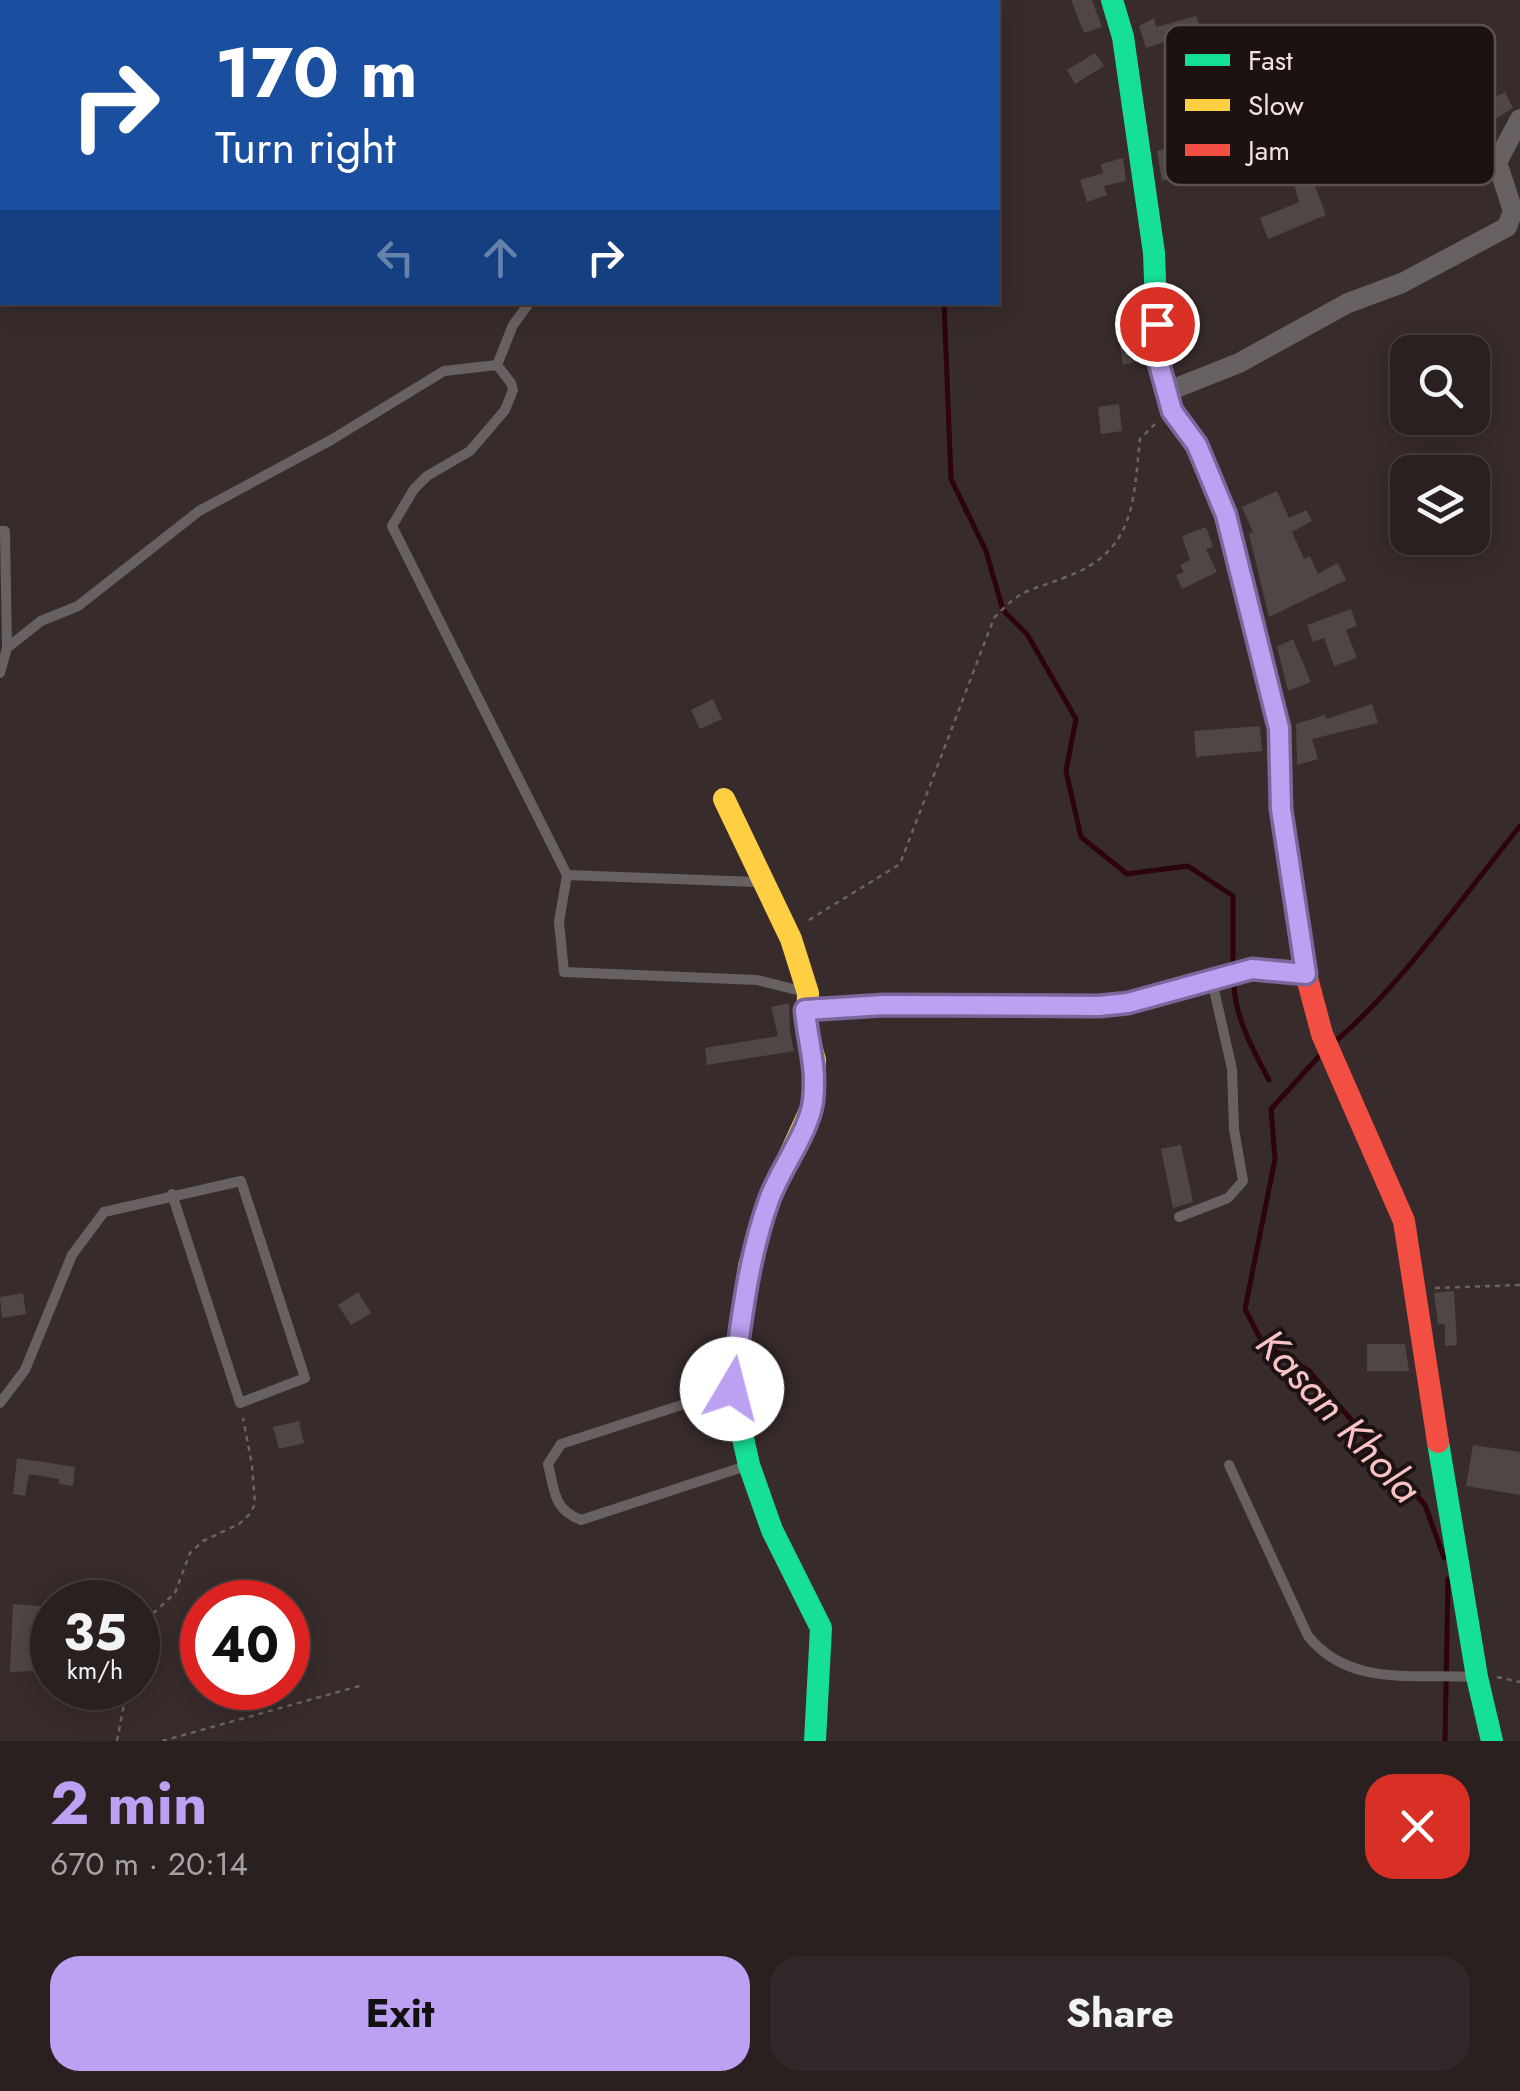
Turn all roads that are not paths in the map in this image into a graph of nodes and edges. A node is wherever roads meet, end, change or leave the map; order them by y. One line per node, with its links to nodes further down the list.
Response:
1 (1112, 0): 5 (main road)
2 (1520, 119): 5 (street)
3 (528, 305): 4 (lane)
4 (497, 365): 7 (lane); 10 (lane)
5 (1169, 402): 12 (main road)
6 (0, 531): 7 (lane)
7 (7, 648): 8 (lane)
8 (0, 673)
9 (724, 799): 11 (main road)
10 (567, 875): 11 (lane); 14 (lane)
11 (764, 882): 14 (main road)
12 (1306, 974): 13 (main road); 21 (main road)
13 (1212, 980): 14 (main road); 16 (lane)
14 (807, 1002): 17 (main road)
15 (172, 1194): 15 (lane); 18 (lane)
16 (1179, 1216)
17 (732, 1389): 19 (main road); 19 (lane)
18 (0, 1403)
19 (749, 1464): 22 (main road)
20 (1229, 1464): 21 (lane)
21 (1477, 1677): 23 (main road)
22 (815, 1741)
23 (1492, 1741)

